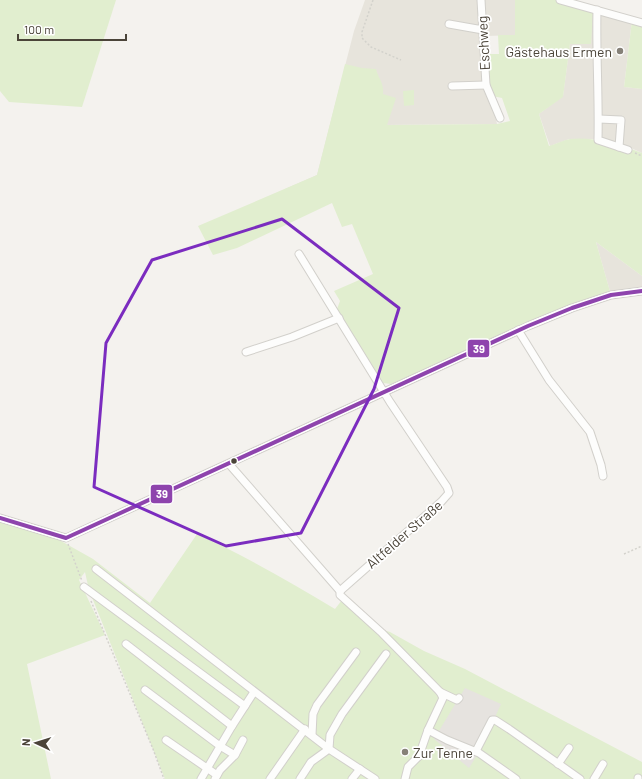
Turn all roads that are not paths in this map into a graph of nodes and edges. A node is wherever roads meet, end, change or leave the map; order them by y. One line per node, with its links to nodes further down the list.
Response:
1 (481, 0): 6 (street, Eschweg)
2 (560, 0): 3 (street)
3 (597, 10): 4 (street); 10 (street)
4 (642, 23)
5 (449, 24): 6 (street)
6 (483, 30): 7 (street, Eschweg)
7 (486, 85): 8 (street, Eschweg); 9 (street, Eschweg)
8 (452, 86)
9 (500, 118)
10 (599, 119): 11 (street); 11 (street)
11 (619, 147): 12 (street)
12 (628, 150)
13 (299, 254): 15 (street, Altfelder Straße)
14 (642, 291): 16 (street)
15 (339, 318): 17 (street); 18 (street, Altfelder Straße)
16 (518, 330): 18 (street); 20 (street)
17 (246, 352)
18 (385, 392): 19 (street); 24 (street, Altfelder Straße)
19 (229, 464): 21 (street); 24 (street)
20 (603, 476)
21 (0, 518)
22 (96, 569): 29 (street)
23 (84, 587): 32 (street)
24 (340, 591): 30 (street)
25 (126, 644): 33 (street)
26 (356, 652): 36 (street)
27 (386, 654): 41 (street)
28 (145, 690): 39 (street)
29 (254, 692): 32 (street); 34 (street)
30 (440, 692): 31 (street); 35 (street)
31 (459, 698)
32 (245, 706): 33 (street)
33 (232, 726): 39 (street)
34 (305, 729): 36 (street); 50 (street)
35 (428, 730): 42 (street); 54 (street)
36 (312, 735): 41 (street)
37 (166, 740): 46 (street)
38 (243, 740): 43 (street)
39 (220, 746): 43 (street); 46 (street)
40 (569, 748): 44 (street)
41 (329, 749): 47 (street); 51 (street)
42 (476, 751): 44 (street); 55 (street)
43 (235, 755): 48 (street)
44 (558, 764): 56 (street)
45 (603, 764): 57 (street)
46 (207, 768): 48 (street); 49 (street)
47 (360, 769): 52 (street); 53 (street)
48 (216, 777)
49 (201, 779)
50 (270, 779)
51 (300, 779)
52 (352, 779)
53 (375, 779)
54 (405, 779)
55 (516, 779)
56 (580, 779)
57 (594, 779)

